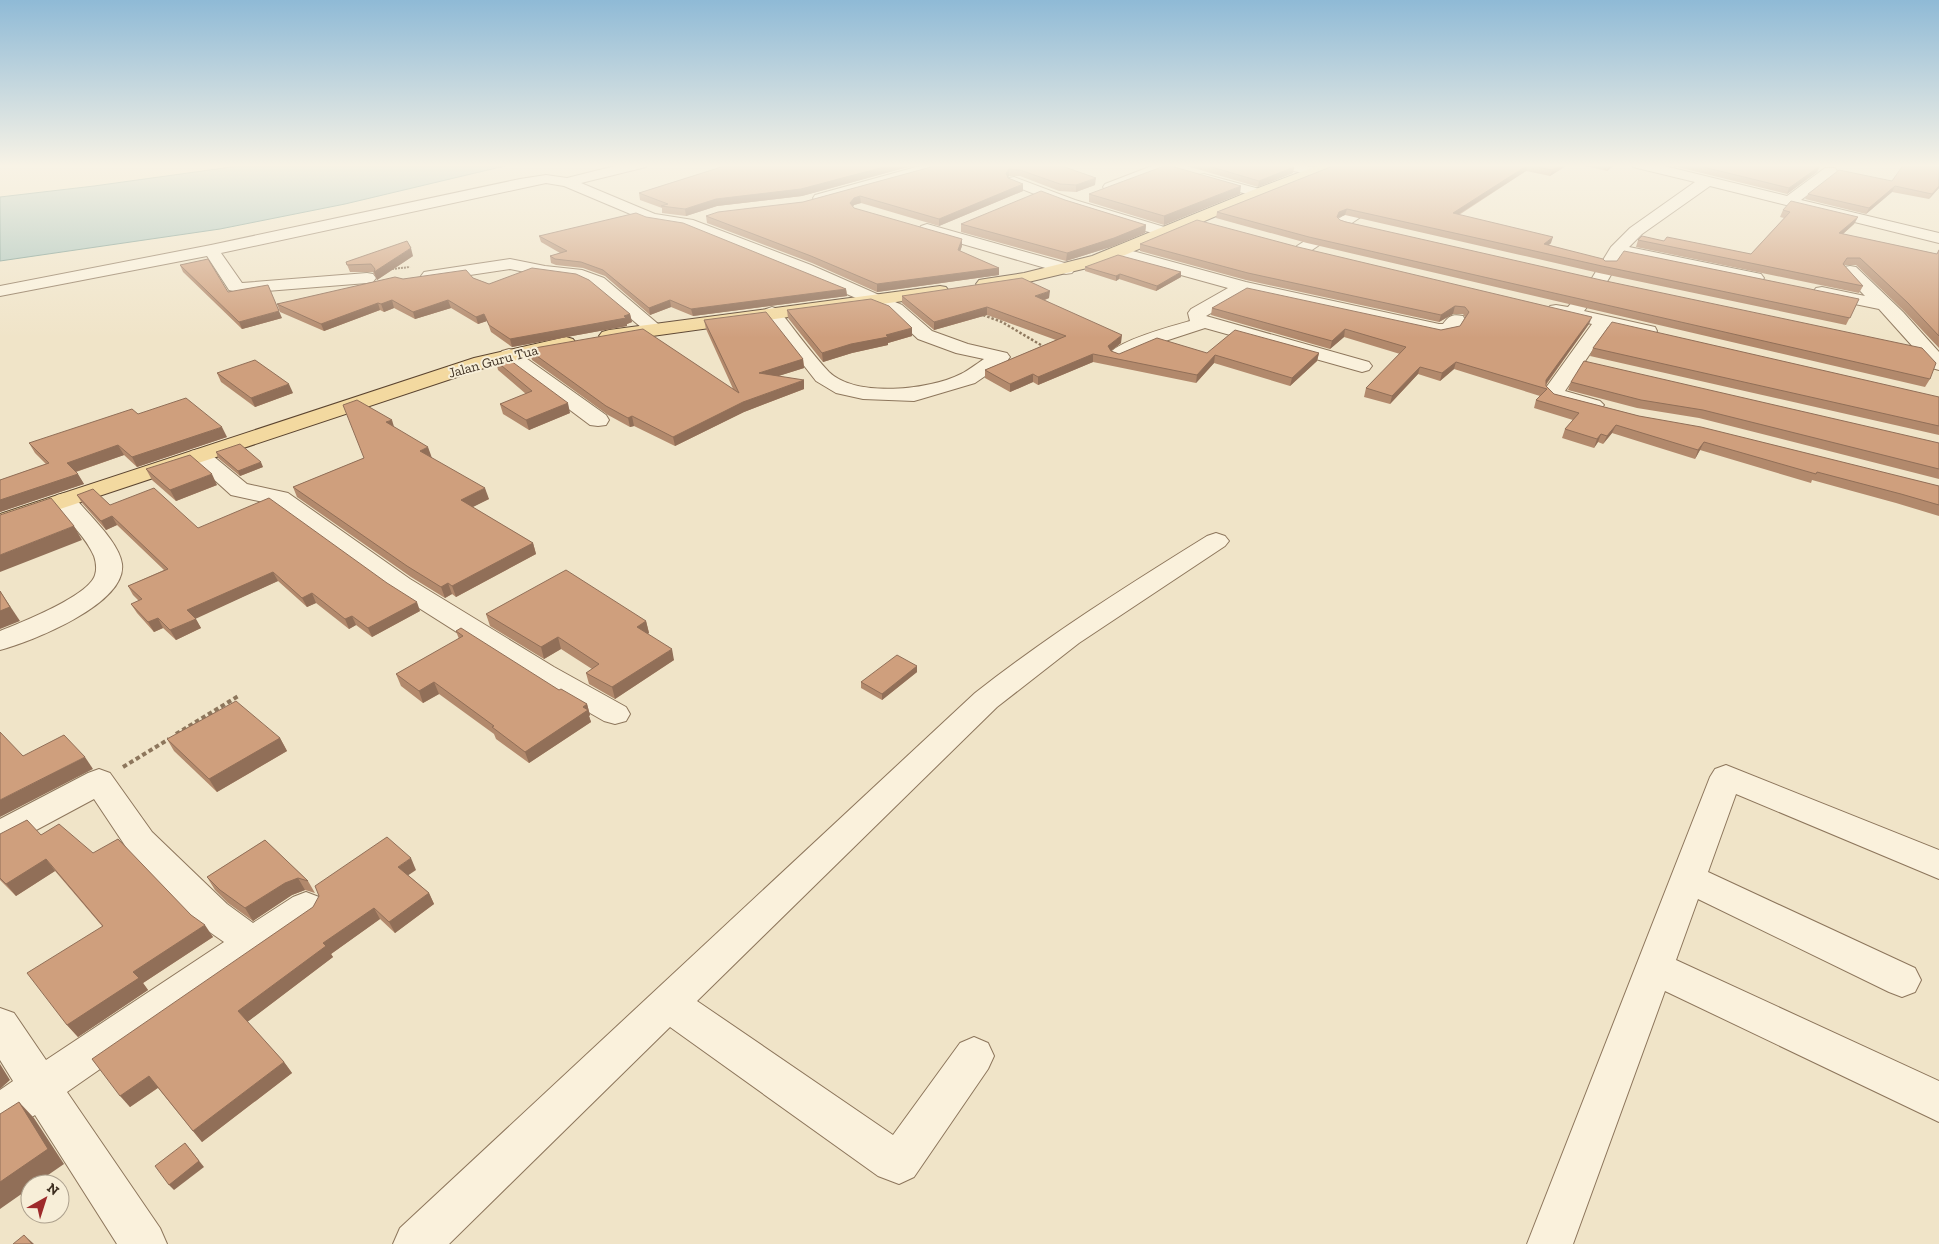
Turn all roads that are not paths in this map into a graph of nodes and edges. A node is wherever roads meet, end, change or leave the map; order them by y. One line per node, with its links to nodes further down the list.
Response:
1 (340, 222): 19 (street)
2 (680, 222): 9 (street)
3 (1132, 222): 14 (street)
4 (1191, 222): 14 (main road, Jalan Guru Tua)
5 (1204, 222): 13 (street)
6 (1345, 222): 12 (street); 18 (street)
7 (1649, 222): 20 (street)
8 (1874, 222): 16 (street)
9 (686, 223): 34 (street)
10 (913, 225): 15 (street)
11 (958, 226): 15 (street)
12 (1364, 226)
13 (1222, 227)
14 (1165, 232): 21 (main road, Jalan Guru Tua)
15 (940, 233): 23 (street)
16 (1938, 237)
17 (1285, 244): 18 (street)
18 (1303, 249): 22 (street)
19 (211, 250): 26 (street); 33 (street)
20 (1617, 250): 28 (street); 29 (street)
21 (1118, 252): 23 (main road, Jalan Guru Tua); 31 (street)
22 (1322, 254)
23 (1066, 269): 34 (main road, Jalan Guru Tua)
24 (1850, 271): 35 (street)
25 (1580, 276): 28 (street)
26 (367, 278)
27 (414, 278): 42 (street)
28 (1599, 280): 30 (street); 38 (street)
29 (1769, 281)
30 (1618, 284)
31 (1243, 287): 39 (street); 41 (street)
32 (1808, 289): 35 (street)
33 (0, 291)
34 (876, 300): 37 (main road, Jalan Guru Tua); 37 (street)
35 (1884, 304): 45 (street)
36 (1535, 305): 38 (street)
37 (772, 314): 42 (main road, Jalan Guru Tua)
38 (1573, 314): 40 (street)
39 (1456, 320)
40 (1603, 321): 43 (street); 50 (street)
41 (1204, 322): 46 (street); 49 (street)
42 (655, 329): 47 (main road, Jalan Guru Tua)
43 (1669, 336)
44 (1896, 343): 45 (street)
45 (1924, 349): 48 (street)
46 (1119, 354)
47 (510, 355): 51 (street); 52 (main road, Jalan Guru Tua)
48 (1939, 364)
49 (1362, 366)
50 (1616, 411)
51 (598, 420)
52 (199, 456): 53 (main road, Jalan Guru Tua); 57 (street)
53 (65, 500): 54 (main road, Jalan Guru Tua); 56 (street)
54 (0, 522)
55 (1216, 541): 65 (street)
56 (0, 641)
57 (616, 714)
58 (0, 834): 62 (street)
59 (1939, 865): 60 (street)
60 (1687, 878): 63 (street); 64 (street)
61 (306, 907): 62 (street)
62 (253, 943): 68 (street)
63 (1654, 968): 69 (street); 73 (street)
64 (1902, 980)
65 (668, 1004): 67 (street); 72 (street)
66 (0, 1026): 68 (street)
67 (974, 1056)
68 (39, 1086): 70 (street); 71 (street)
69 (1939, 1102)
70 (0, 1114)
71 (144, 1244)
72 (416, 1244)
73 (1550, 1244)

